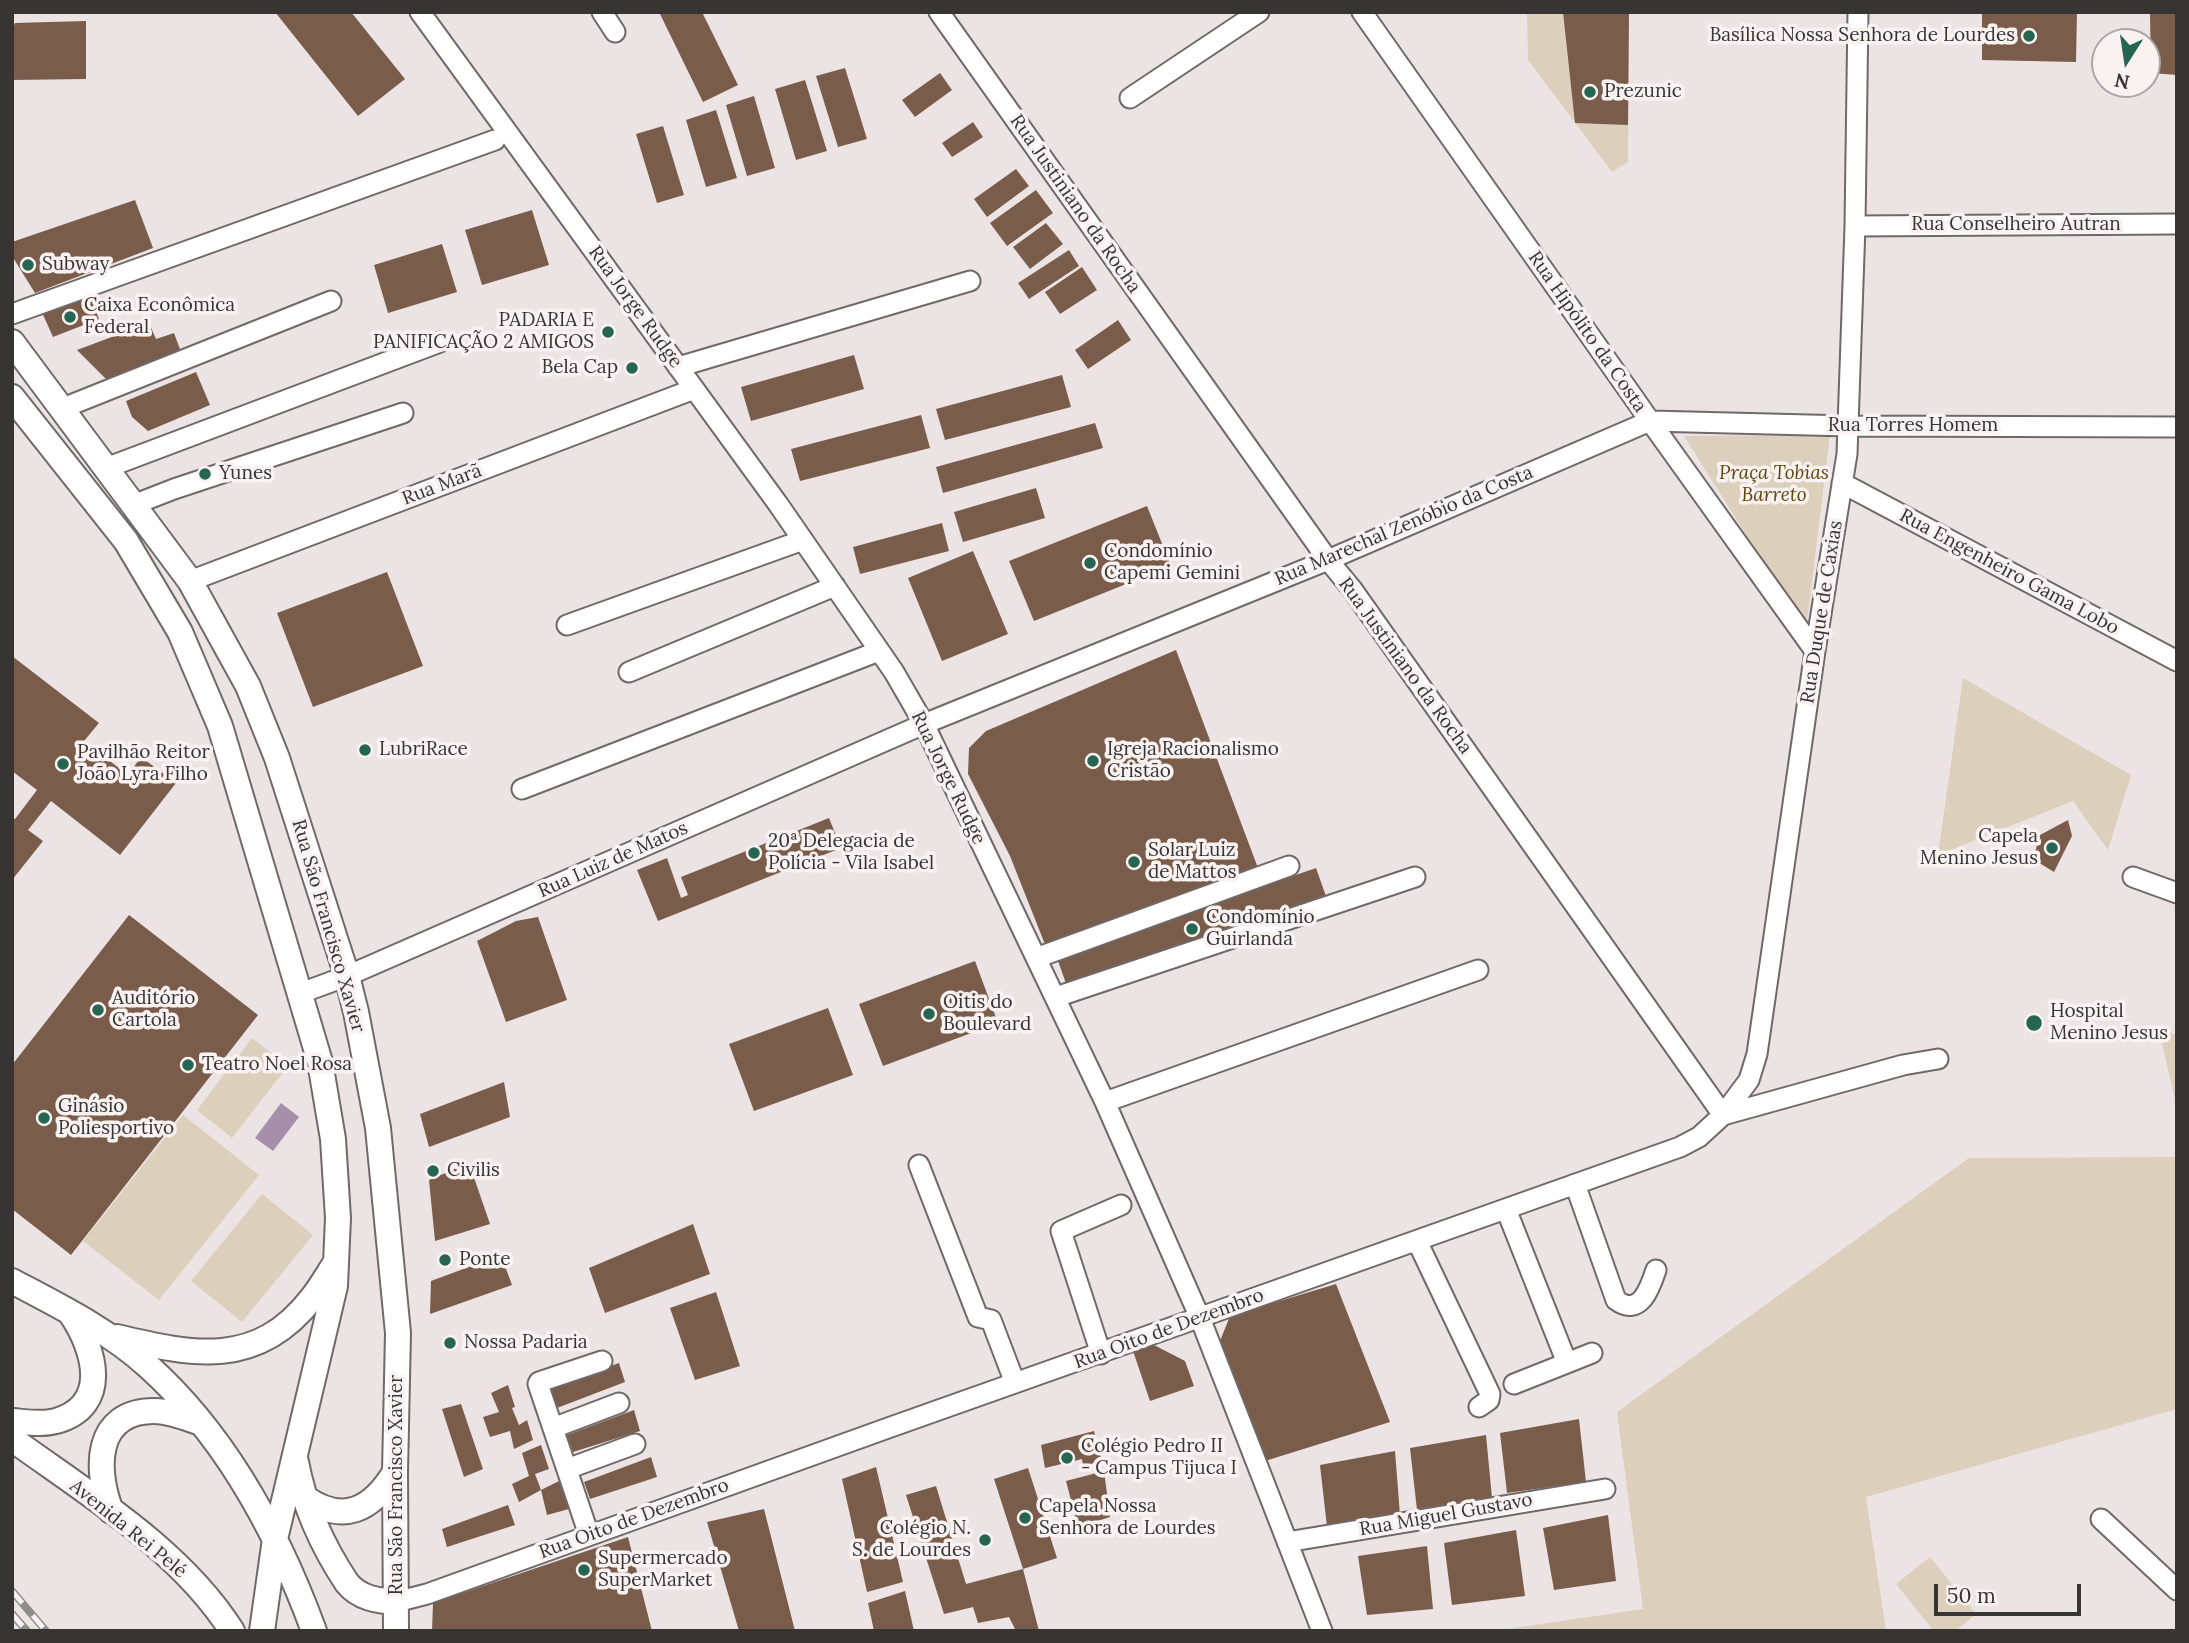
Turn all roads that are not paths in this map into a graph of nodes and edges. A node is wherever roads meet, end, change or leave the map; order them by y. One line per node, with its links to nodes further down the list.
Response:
1 (421, 12): 17 (street, Rua Jorge Rudge)
2 (602, 12): 7 (street)
3 (939, 12): 29 (street, Rua Justiniano da Rocha)
4 (1259, 12): 8 (street)
5 (1362, 12): 22 (street, Rua Hipólito da Costa)
6 (1858, 12): 11 (street, Rua Duque de Caxias)
7 (615, 32)
8 (1130, 98)
9 (495, 139): 14 (street)
10 (2177, 223): 11 (street, Rua Conselheiro Autran)
11 (1855, 226): 23 (street, Rua Duque de Caxias)
12 (970, 281): 17 (street)
13 (331, 302): 20 (street)
14 (12, 314)
15 (12, 342): 20 (main road, Rua São Francisco Xavier)
16 (440, 342): 25 (street)
17 (678, 367): 18 (street, Rua Jorge Rudge)
18 (694, 389): 28 (street, Rua Jorge Rudge); 30 (street, Rua Marã)
19 (12, 397): 46 (main road)
20 (63, 408): 25 (main road, Rua São Francisco Xavier)
21 (403, 413): 27 (street)
22 (1650, 421): 23 (street, Rua Torres Homem); 29 (street, Rua Marechal Zenóbio da Costa); 34 (street, Rua Hipólito da Costa)
23 (1849, 426): 24 (street, Rua Torres Homem); 26 (street, Rua Duque de Caxias)
24 (2177, 427)
25 (106, 468): 27 (main road, Rua São Francisco Xavier)
26 (1842, 483): 34 (street, Rua Duque de Caxias); 35 (street, Rua Engenheiro Gama Lobo)
27 (133, 505): 30 (main road, Rua São Francisco Xavier)
28 (803, 540): 31 (street, Rua Jorge Rudge); 32 (street)
29 (1328, 560): 37 (street, Rua Marechal Zenóbio da Costa); 50 (street, Rua Justiniano da Rocha)
30 (190, 582): 45 (main road, Rua São Francisco Xavier)
31 (835, 586): 33 (street, Rua Jorge Rudge); 36 (street)
32 (567, 625)
33 (880, 650): 37 (street, Rua Jorge Rudge); 38 (street)
34 (1815, 650): 50 (street, Rua Duque de Caxias)
35 (2177, 661)
36 (629, 672)
37 (923, 724): 43 (street, Rua Jorge Rudge); 45 (street, Rua Luiz de Matos)
38 (522, 789)
39 (1289, 866): 43 (street)
40 (1415, 877): 47 (street)
41 (2133, 877): 42 (street)
42 (2177, 893)
43 (1036, 958): 47 (street, Rua Jorge Rudge)
44 (1478, 970): 49 (street)
45 (347, 976): 46 (street, Rua Luiz de Matos); 77 (main road, Rua São Francisco Xavier)
46 (301, 993): 56 (main road)
47 (1056, 997): 49 (street, Rua Jorge Rudge)
48 (1938, 1059): 50 (street, Rua Oito de Dezembro)
49 (1105, 1102): 60 (street, Rua Jorge Rudge)
50 (1723, 1115): 52 (street, Rua Oito de Dezembro)
51 (919, 1165): 66 (street)
52 (1575, 1185): 54 (street, Rua Oito de Dezembro); 57 (street)
53 (1121, 1205): 62 (street)
54 (1506, 1209): 55 (street, Rua Oito de Dezembro); 65 (street)
55 (1417, 1241): 60 (street, Rua Oito de Dezembro); 69 (street)
56 (338, 1259): 61 (main road); 75 (main road)
57 (1656, 1270)
58 (12, 1281): 59 (main road)
59 (69, 1311): 61 (main road); 70 (main road)
60 (1200, 1318): 62 (street, Rua Oito de Dezembro); 84 (street, Rua Jorge Rudge)
61 (107, 1335): 71 (main road)
62 (1101, 1353): 66 (street, Rua Oito de Dezembro)
63 (1592, 1353): 65 (street)
64 (602, 1361): 72 (street)
65 (1567, 1363): 67 (street)
66 (1015, 1383): 82 (street, Rua Oito de Dezembro)
67 (1514, 1384)
68 (619, 1403): 72 (street)
69 (1479, 1406)
70 (12, 1421)
71 (202, 1424): 80 (main road); 83 (main road)
72 (553, 1428): 76 (street)
73 (12, 1439): 80 (main road, Avenida Rei Pelé)
74 (635, 1444): 76 (street)
75 (295, 1454): 79 (main road); 83 (main road)
76 (568, 1468): 82 (street)
77 (395, 1472): 79 (main road); 86 (main road, Rua São Francisco Xavier)
78 (1605, 1489): 84 (street, Rua Miguel Gustavo)
79 (304, 1497): 86 (main road)
80 (111, 1511): 87 (main road, Avenida Rei Pelé)
81 (2101, 1519): 85 (street)
82 (589, 1535): 86 (street, Rua Oito de Dezembro)
83 (275, 1539): 88 (main road); 89 (main road)
84 (1287, 1542): 91 (street, Rua Jorge Rudge)
85 (2177, 1590)
86 (396, 1602): 90 (main road, Rua São Francisco Xavier)
87 (232, 1631)
88 (262, 1631)
89 (314, 1631)
90 (396, 1631)
91 (1322, 1631)

